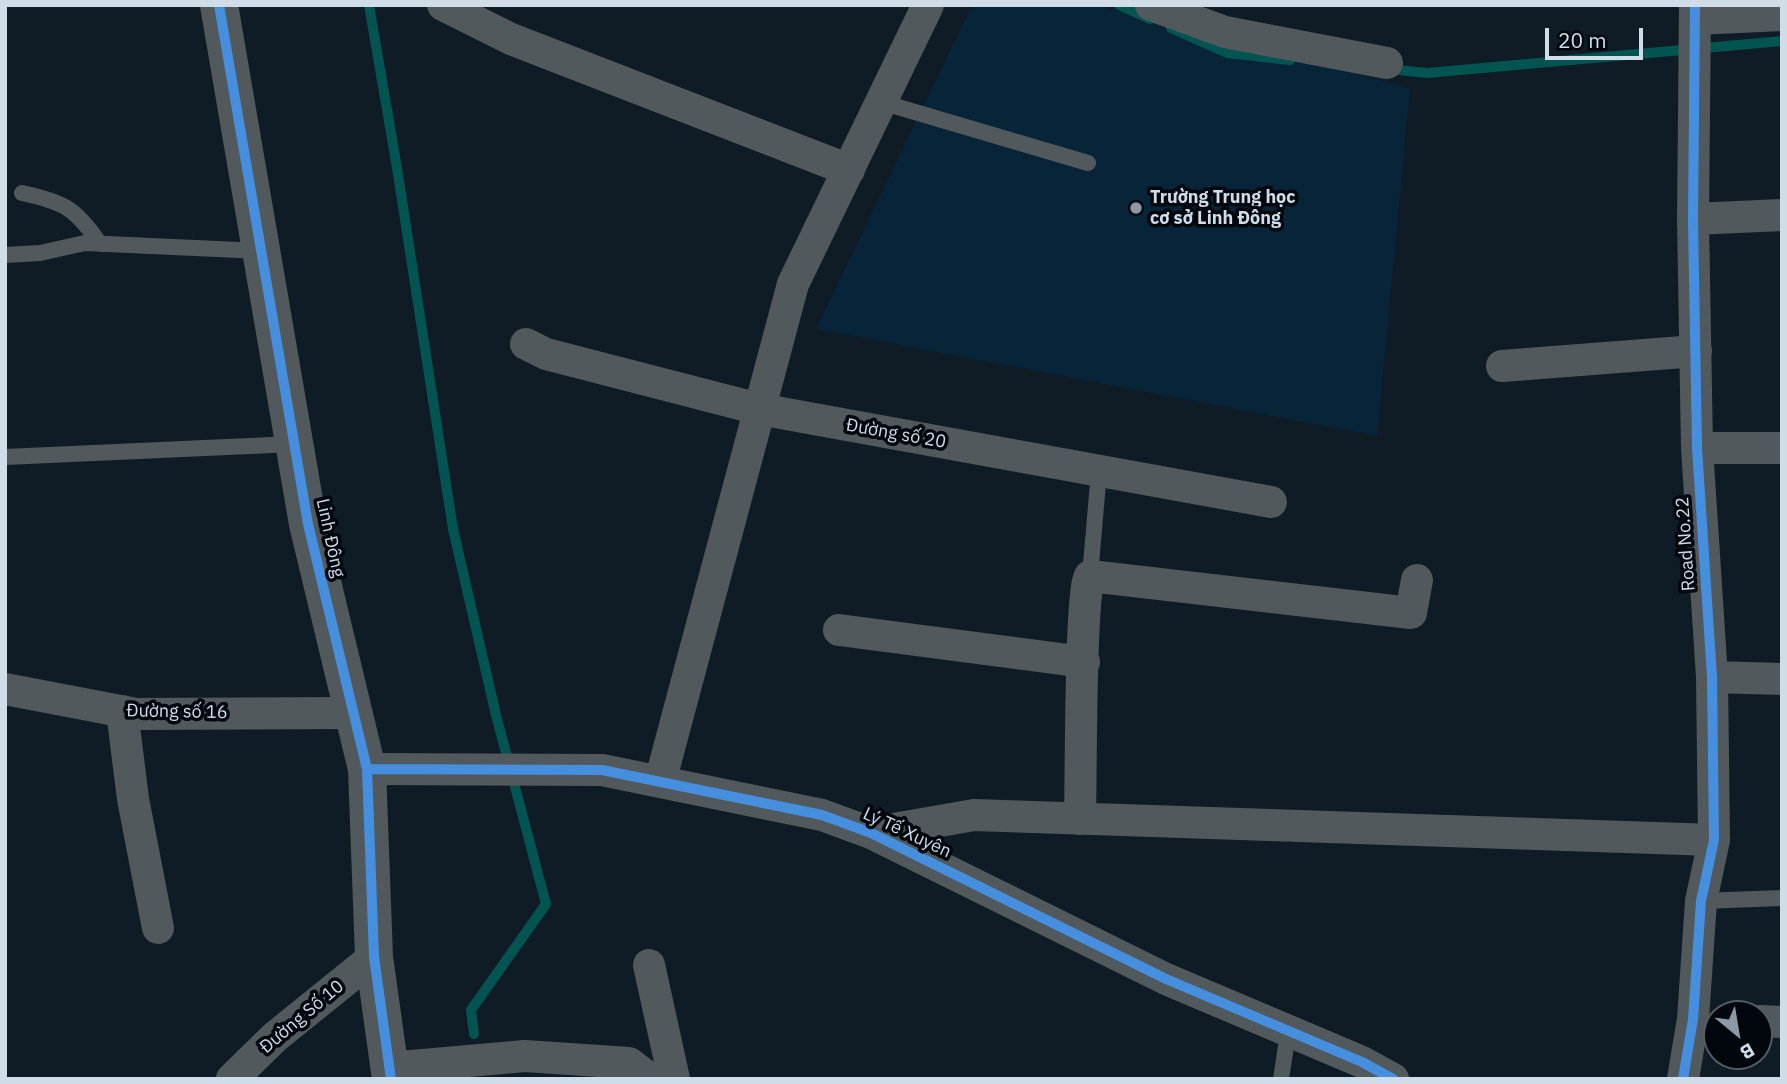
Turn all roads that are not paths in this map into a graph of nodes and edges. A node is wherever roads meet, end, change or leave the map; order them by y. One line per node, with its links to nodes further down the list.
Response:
1 (219, 5): 15 (street, Linh Đông)
2 (443, 5): 10 (street)
3 (928, 5): 8 (street)
4 (1151, 5): 7 (street)
5 (1782, 15): 6 (street)
6 (1695, 18): 13 (street, Road No.22)
7 (1387, 63)
8 (881, 102): 9 (lane); 10 (street)
9 (1088, 163)
10 (849, 170): 20 (street)
11 (22, 193): 14 (lane)
12 (1782, 215): 13 (street)
13 (1693, 219): 18 (street, Road No.22)
14 (100, 244): 15 (lane); 16 (lane)
15 (261, 251): 21 (street, Linh Đông)
16 (5, 255)
17 (526, 344): 20 (street, Đường số 20)
18 (1696, 351): 19 (street); 22 (street, Road No.22)
19 (1502, 366)
20 (759, 409): 25 (street, Đường số 20); 37 (street)
21 (294, 444): 24 (lane); 35 (street, Linh Đông)
22 (1697, 448): 23 (street); 31 (street, Road No.22)
23 (1782, 448)
24 (5, 457)
25 (1100, 471): 26 (street, Đường số 20); 27 (lane)
26 (1270, 502)
27 (1090, 576): 28 (street); 30 (street)
28 (1417, 580)
29 (839, 630): 30 (street)
30 (1084, 663): 38 (street)
31 (1712, 677): 32 (street); 40 (street, Road No.22)
32 (1782, 678)
33 (5, 689): 34 (street, Đường số 16)
34 (122, 711): 35 (street, Đường số 16); 43 (street)
35 (351, 713): 36 (street, Linh Đông)
36 (367, 769): 37 (street, Lý Tế Xuyên); 44 (street, Linh Đông)
37 (660, 782): 39 (street, Lý Tế Xuyên)
38 (1080, 819): 39 (street); 40 (street)
39 (871, 833): 48 (street, Lý Tế Xuyên)
40 (1714, 840): 42 (street, Road No.22)
41 (1782, 898): 42 (lane)
42 (1701, 901): 46 (street, Road No.22)
43 (158, 928)
44 (374, 957): 49 (street, Linh Đông); 50 (street, Đường Số 10)
45 (649, 965): 52 (street)
46 (1704, 1000)
47 (1703, 1024): 55 (street, Road No.22)
48 (1287, 1033): 53 (lane); 54 (street, Lý Tế Xuyên)
49 (391, 1074): 51 (street)
50 (232, 1079)
51 (650, 1079)
52 (674, 1079)
53 (1281, 1079)
54 (1393, 1079)
55 (1683, 1079)

